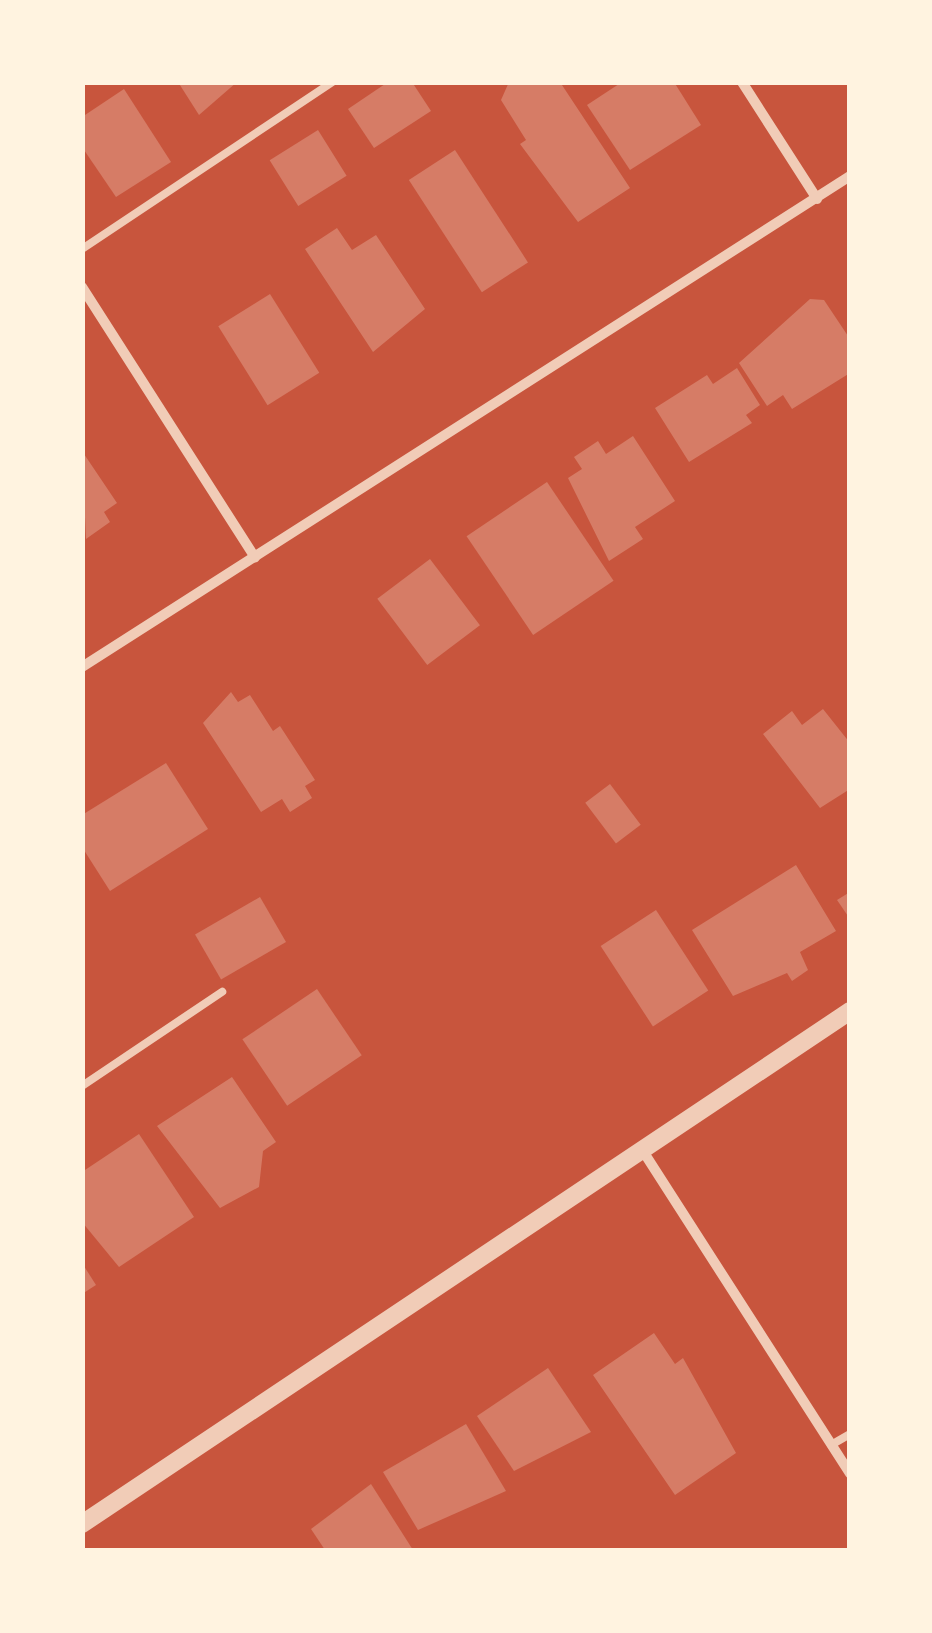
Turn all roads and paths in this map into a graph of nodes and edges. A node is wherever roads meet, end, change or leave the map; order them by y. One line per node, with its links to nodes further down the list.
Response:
1 (332, 82): 5 (lane)
2 (742, 82): 4 (street)
3 (850, 176): 4 (street)
4 (817, 199): 7 (street)
5 (82, 248)
6 (82, 287): 7 (street)
7 (255, 557): 8 (street)
8 (82, 667)
9 (222, 992): 11 (lane)
10 (850, 1011): 12 (street)
11 (82, 1086)
12 (640, 1147): 14 (street); 16 (street)
13 (850, 1434): 14 (lane)
14 (831, 1445): 15 (street)
15 (850, 1474)
16 (82, 1524)

